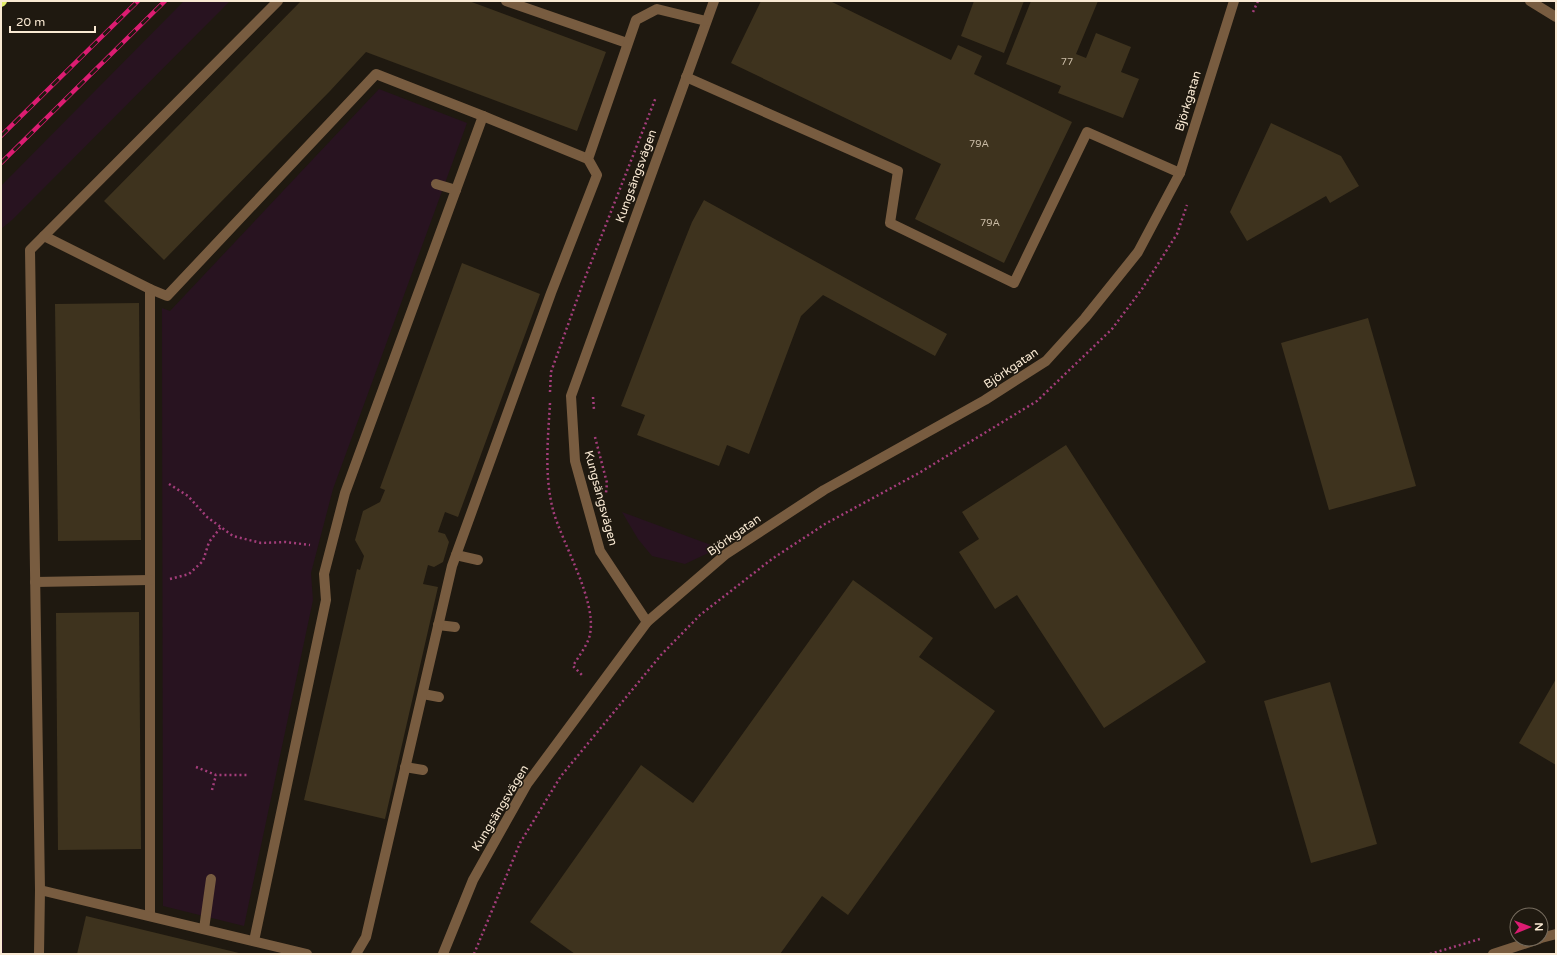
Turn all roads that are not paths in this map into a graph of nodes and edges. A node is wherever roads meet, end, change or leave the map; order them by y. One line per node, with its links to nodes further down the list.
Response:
1 (278, 1): 15 (street)
2 (506, 1): 8 (street)
3 (714, 1): 7 (street, Kungsängsvägen)
4 (1234, 1): 12 (street, Björkgatan)
5 (1530, 1): 6 (street)
6 (1556, 17)
7 (706, 21): 8 (street); 9 (street, Kungsängsvägen)
8 (627, 43): 11 (street)
9 (686, 77): 12 (street); 21 (street, Kungsängsvägen)
10 (483, 116): 11 (street); 14 (street); 16 (street)
11 (588, 159): 17 (street)
12 (1180, 173): 21 (street, Björkgatan)
13 (436, 184): 14 (street)
14 (456, 190): 32 (street)
15 (44, 236): 16 (street); 20 (street)
16 (150, 288): 19 (street)
17 (456, 555): 18 (street); 22 (street)
18 (478, 560)
19 (150, 580): 20 (street); 30 (street)
20 (35, 582): 29 (street)
21 (647, 622): 37 (street, Kungsängsvägen)
22 (438, 624): 23 (street); 24 (street)
23 (455, 627)
24 (422, 694): 25 (street); 26 (street)
25 (439, 697)
26 (405, 767): 27 (street); 36 (street)
27 (423, 770)
28 (211, 879): 31 (street)
29 (40, 890): 30 (street); 34 (street)
30 (150, 916): 31 (street)
31 (204, 929): 32 (street)
32 (254, 941): 35 (street)
33 (1515, 947): 38 (street)
34 (39, 954)
35 (307, 954)
36 (356, 954)
37 (443, 954)
38 (1493, 954)

